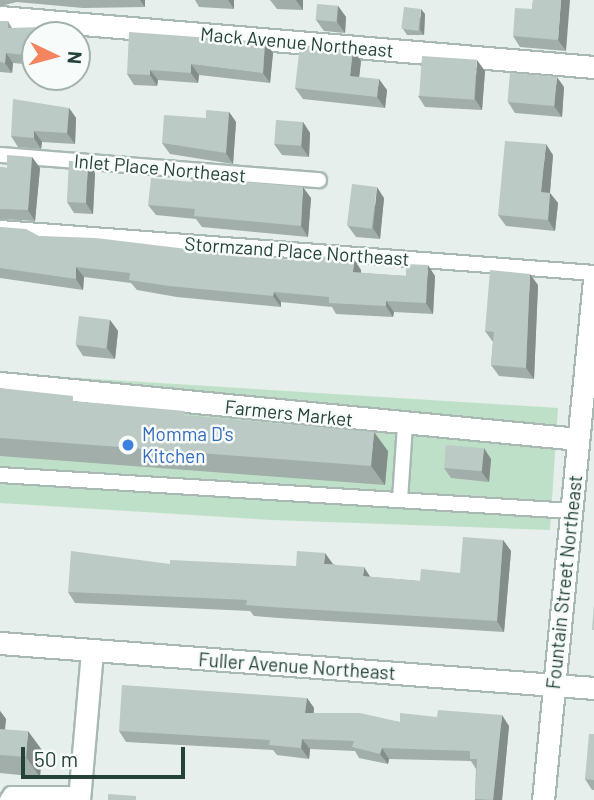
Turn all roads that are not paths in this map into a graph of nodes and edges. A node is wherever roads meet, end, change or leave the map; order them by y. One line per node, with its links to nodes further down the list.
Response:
1 (0, 17): 2 (street, Mack Avenue Northeast)
2 (594, 66)
3 (0, 155): 4 (lane, Inlet Place Northeast)
4 (319, 180)
5 (0, 228): 6 (lane, Stormzand Place Northeast)
6 (594, 274)
7 (594, 280): 10 (street, Fountain Street Northeast)
8 (0, 383): 9 (street, Farmers Market)
9 (405, 425): 10 (street, Farmers Market); 12 (lane)
10 (578, 439): 13 (street, Fountain Street Northeast)
11 (0, 475): 12 (lane)
12 (400, 500): 13 (lane)
13 (572, 511): 16 (street, Fountain Street Northeast)
14 (0, 643): 15 (street, Fuller Avenue Northeast)
15 (92, 651): 16 (street, Fuller Avenue Northeast); 18 (street)
16 (553, 685): 17 (street, Fuller Avenue Northeast); 20 (street, Fountain Street Northeast)
17 (594, 688)
18 (79, 797): 19 (lane)
19 (7, 800)
20 (543, 800)

